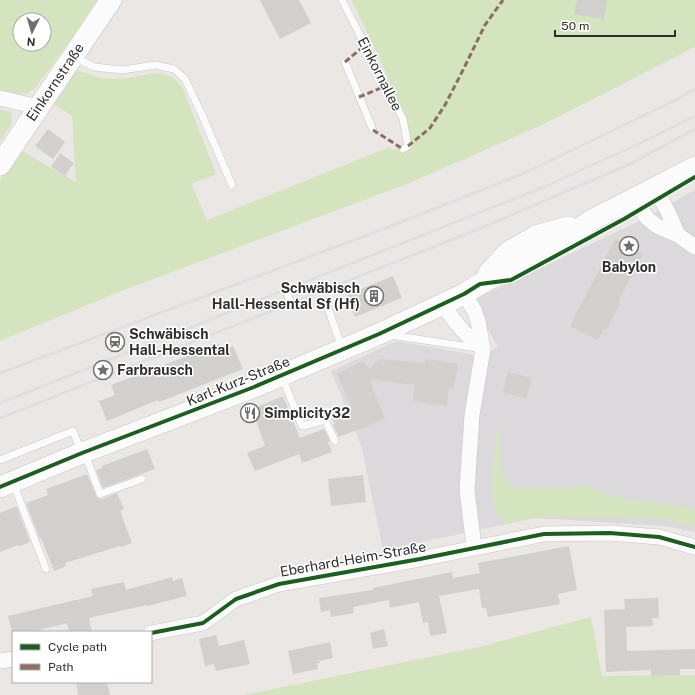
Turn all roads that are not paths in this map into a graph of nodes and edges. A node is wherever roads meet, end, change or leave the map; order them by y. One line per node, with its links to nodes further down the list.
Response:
1 (111, 0): 3 (main road, Einkornstraße)
2 (342, 0): 8 (lane, Einkornallee)
3 (73, 56): 6 (main road, Einkornstraße); 11 (lane)
4 (345, 62): 7 (lane)
5 (0, 98): 6 (street)
6 (38, 107): 9 (main road, Einkornstraße)
7 (374, 130)
8 (403, 148)
9 (0, 164)
10 (695, 167): 12 (main road, Karl-Kurz-Straße)
11 (232, 185)
12 (655, 188): 13 (main road, Karl-Kurz-Straße); 14 (street)
13 (634, 200): 14 (street); 17 (main road, Karl-Kurz-Straße)
14 (678, 234): 15 (street)
15 (695, 247)
16 (284, 286): 19 (lane)
17 (472, 289): 18 (main road, Karl-Kurz-Straße); 22 (street)
18 (443, 304): 21 (main road, Karl-Kurz-Straße); 22 (street)
19 (292, 306)
20 (328, 308): 23 (lane)
21 (379, 334): 22 (lane); 23 (main road, Karl-Kurz-Straße)
22 (483, 349): 30 (street)
23 (342, 350): 24 (main road, Karl-Kurz-Straße)
24 (281, 375): 25 (lane); 26 (main road, Karl-Kurz-Straße)
25 (335, 441)
26 (83, 453): 27 (lane); 28 (lane); 29 (main road, Karl-Kurz-Straße)
27 (0, 460)
28 (142, 479)
29 (6, 484): 32 (lane)
30 (474, 547): 31 (street, Eberhard-Heim-Straße); 33 (street, Eberhard-Heim-Straße)
31 (695, 547)
32 (46, 569)
33 (152, 633)
34 (12, 659): 35 (street)
35 (0, 661)

